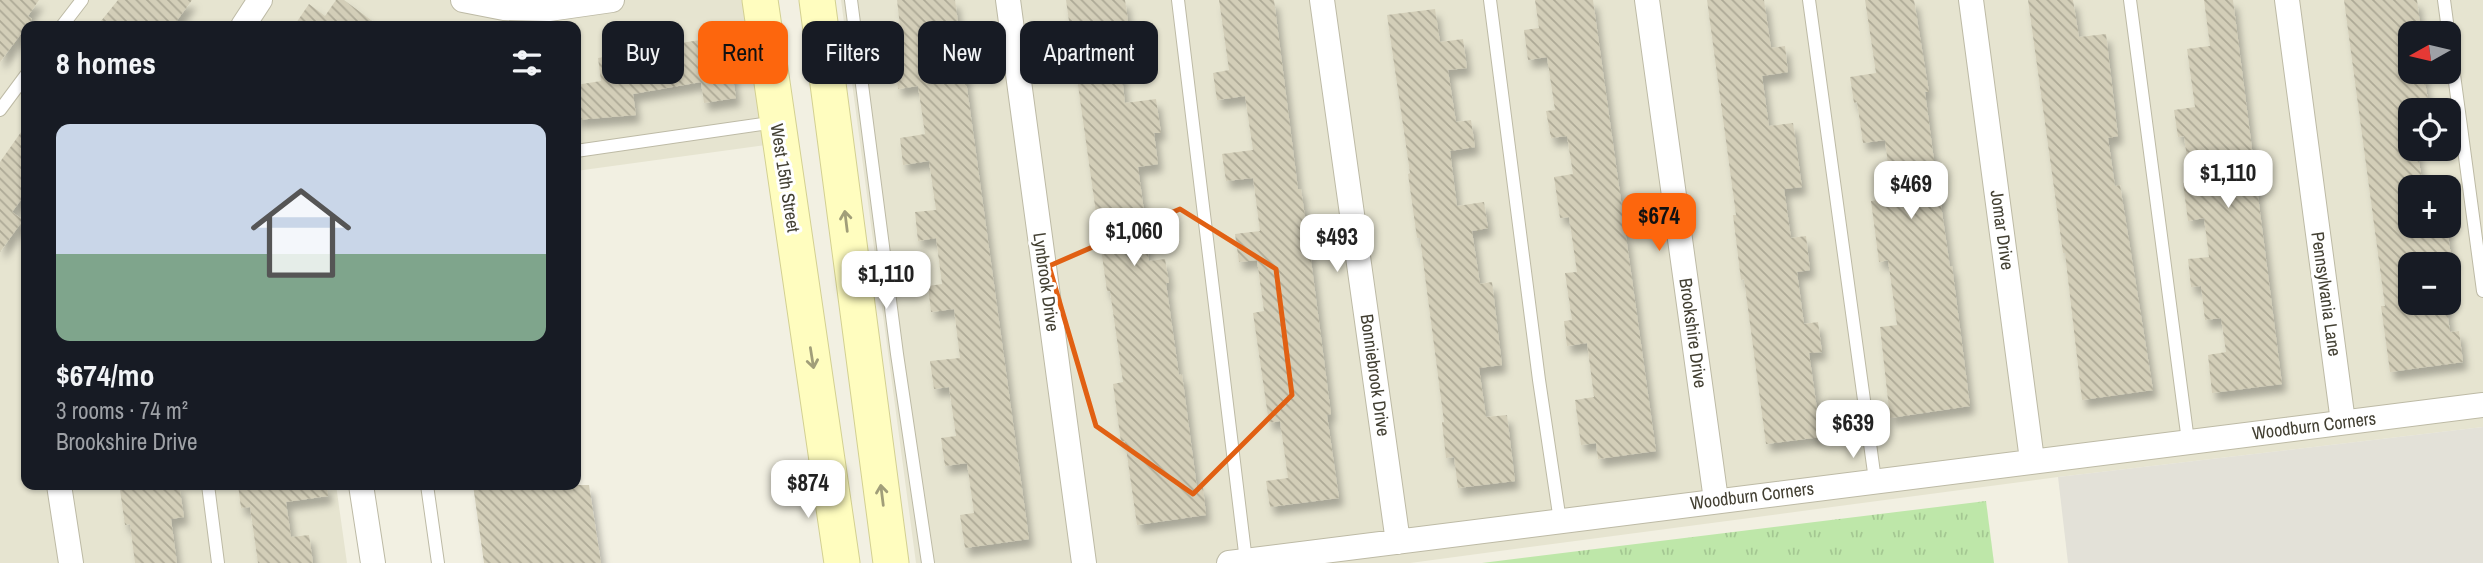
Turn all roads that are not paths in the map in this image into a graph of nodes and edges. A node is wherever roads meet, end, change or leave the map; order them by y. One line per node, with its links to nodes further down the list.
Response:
1 (82, 0): 18 (lane)
2 (260, 0): 19 (street)
3 (463, 0): 4 (street)
4 (612, 0)
5 (760, 0): 22 (main road, West 15th Street)
6 (817, 0): 43 (main road, one-way to 6)
7 (851, 0): 44 (lane)
8 (1008, 0): 45 (street, Lynbrook Drive)
9 (1178, 0): 37 (lane)
10 (1322, 0): 36 (street, Bonniebrook Drive)
11 (1490, 0): 35 (lane)
12 (1647, 0): 34 (street, Brookshire Drive)
13 (1809, 0): 29 (lane)
14 (1971, 0): 28 (street, Jomar Drive)
15 (2130, 0): 27 (lane)
16 (2287, 0): 26 (street, Pennsylvania Lane)
17 (2444, 0): 24 (lane)
18 (66, 21)
19 (246, 21)
20 (21, 82): 21 (lane)
21 (0, 110)
22 (776, 122): 23 (lane); 42 (main road, West 15th Street, one-way to 42)
23 (581, 151)
24 (2483, 290)
25 (2483, 405): 26 (street, Woodburn Corners)
26 (2343, 422): 27 (street, Woodburn Corners)
27 (2188, 441): 28 (street, Woodburn Corners)
28 (2032, 460): 29 (street, Woodburn Corners)
29 (1875, 480): 34 (street, Woodburn Corners)
30 (60, 490): 38 (street)
31 (209, 490): 39 (lane)
32 (362, 490): 40 (street)
33 (428, 490): 41 (lane)
34 (1716, 500): 35 (street, Woodburn Corners)
35 (1560, 521): 36 (street, Woodburn Corners)
36 (1398, 542): 37 (street, Woodburn Corners)
37 (1238, 562)
38 (71, 563)
39 (218, 563)
40 (373, 563)
41 (438, 563)
42 (842, 563)
43 (891, 563)
44 (928, 563)
45 (1084, 563)

